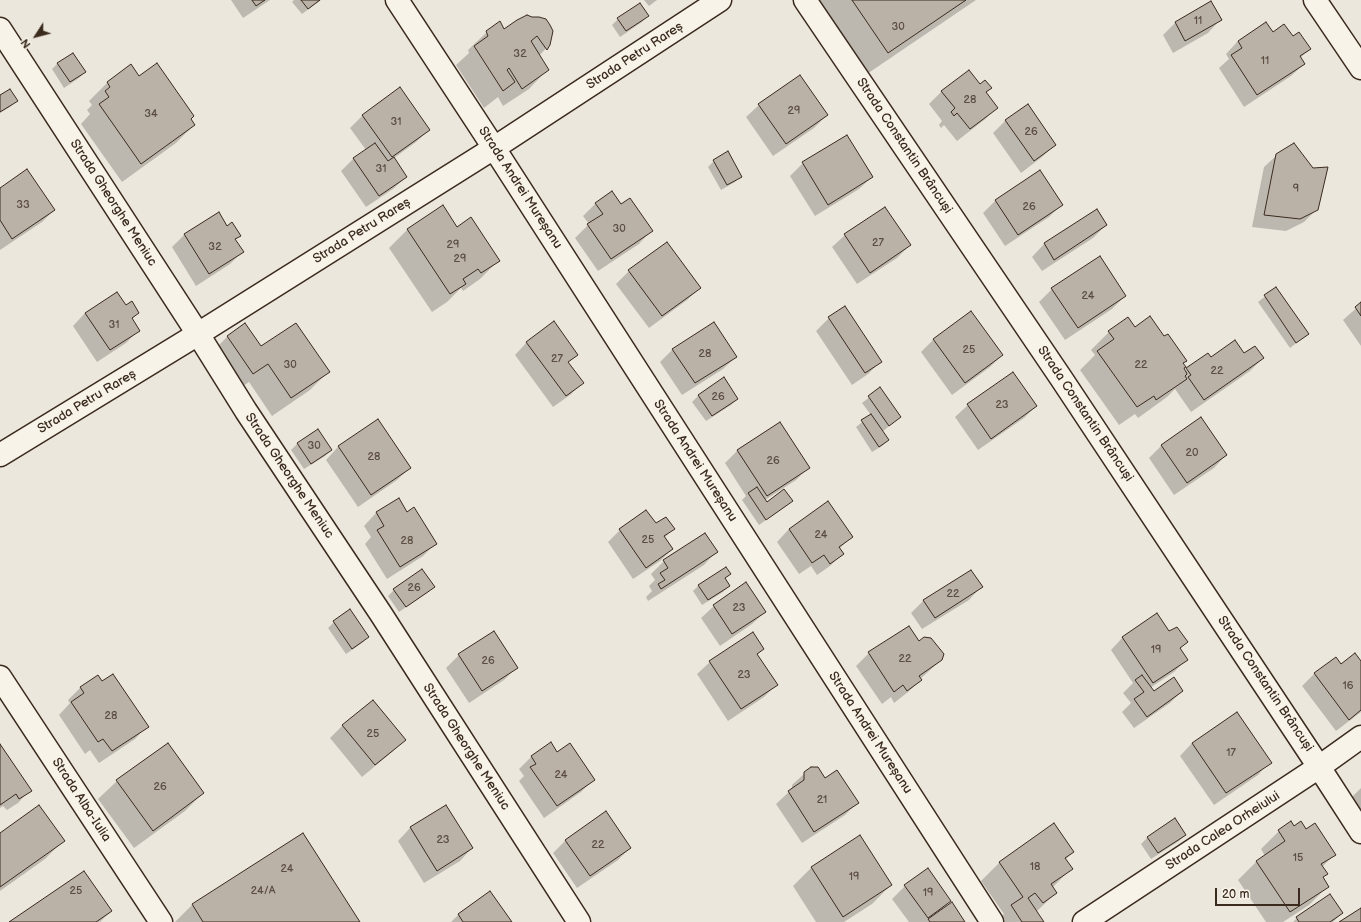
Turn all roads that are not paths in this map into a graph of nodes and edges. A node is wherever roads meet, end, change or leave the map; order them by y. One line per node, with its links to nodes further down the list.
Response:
1 (397, 0): 7 (street, Strada Andrei Mureșanu)
2 (720, 0): 7 (street, Strada Petru Rareș)
3 (805, 0): 12 (street, Strada Constantin Brâncuși)
4 (1315, 0): 6 (street)
5 (0, 29): 8 (street, Strada Gheorghe Meniuc)
6 (1361, 68)
7 (494, 148): 8 (street, Strada Petru Rareș); 16 (street, Strada Andrei Mureșanu)
8 (198, 334): 9 (street, Strada Petru Rareș); 15 (street, Strada Gheorghe Meniuc)
9 (0, 455)
10 (0, 677): 14 (street, Strada Alba-Iulia)
11 (1361, 737): 12 (street, Strada Calea Orheiului)
12 (1319, 767): 13 (street, Strada Constantin Brâncuși); 17 (street, Strada Calea Orheiului)
13 (1361, 832)
14 (161, 922)
15 (579, 922)
16 (992, 922)
17 (1084, 922)

